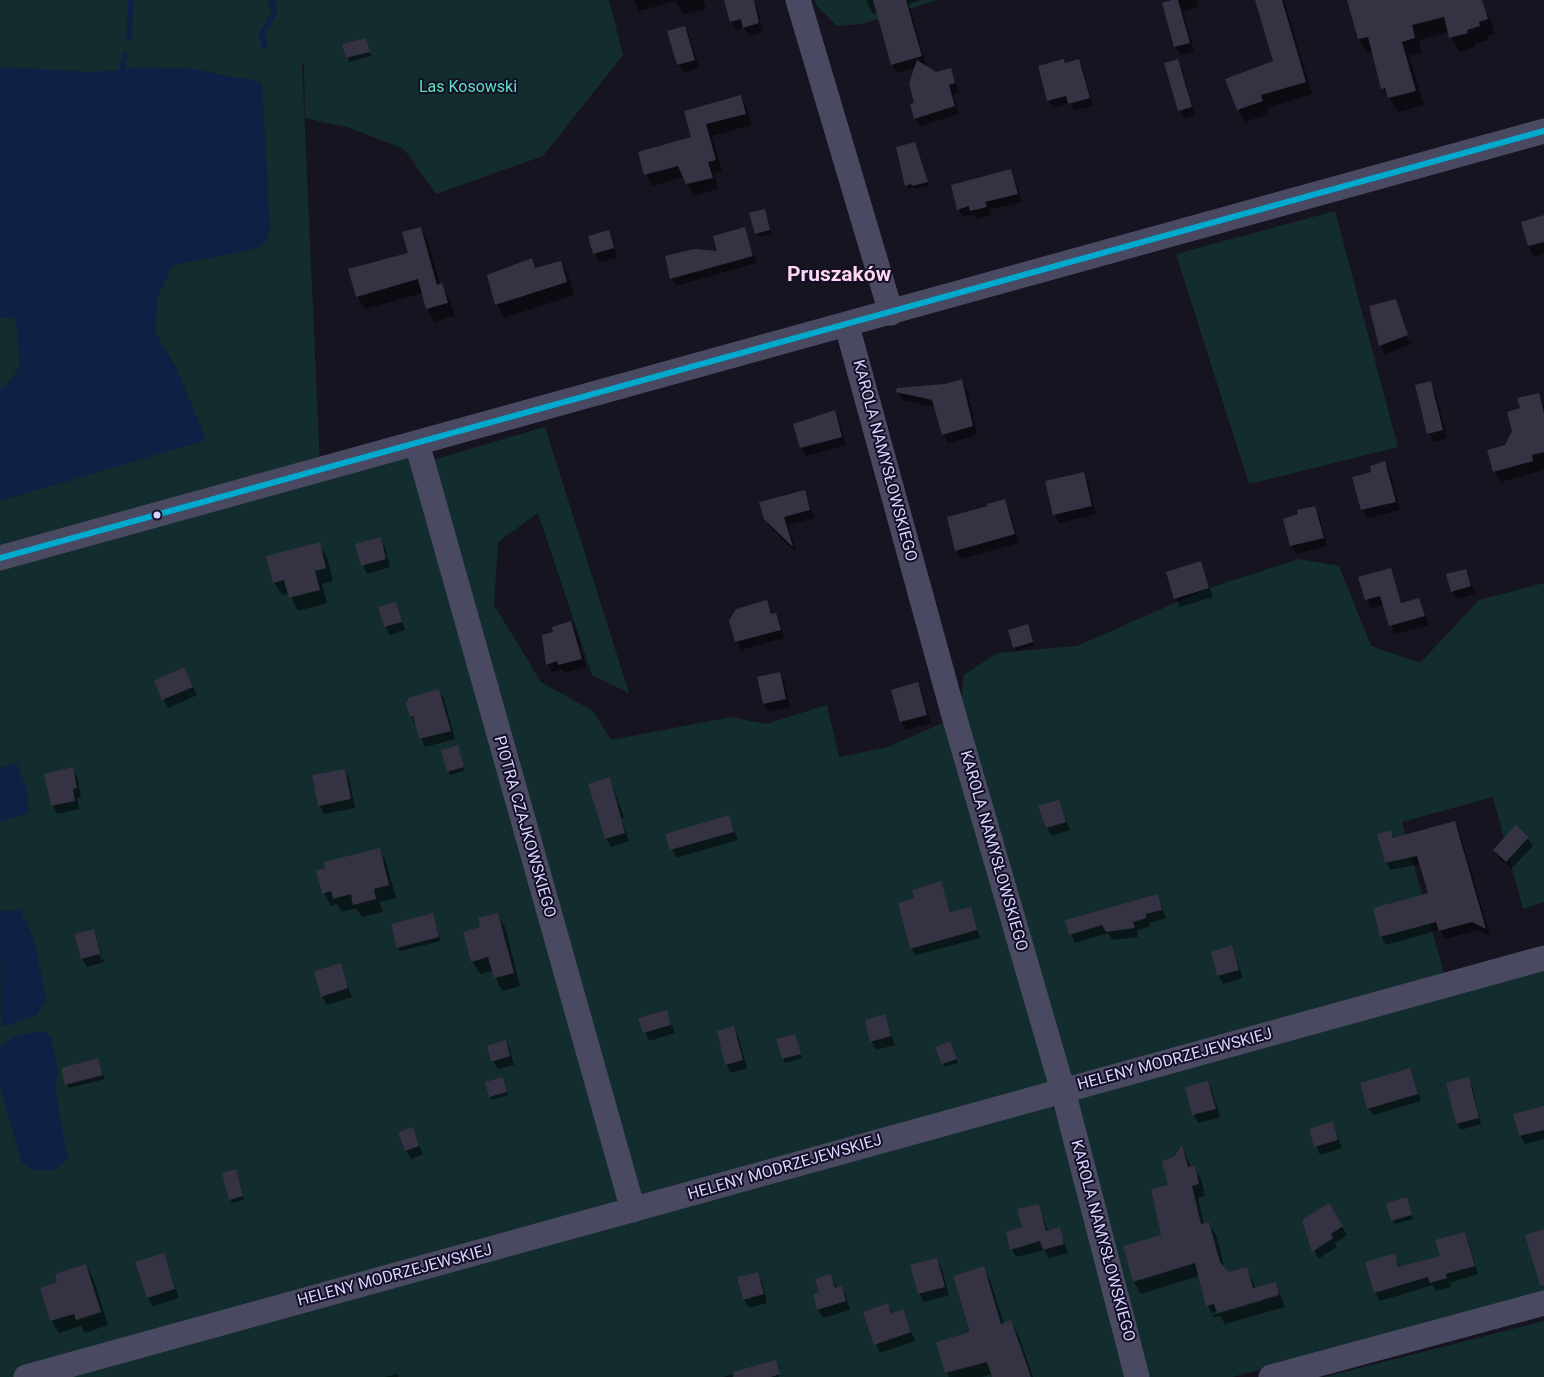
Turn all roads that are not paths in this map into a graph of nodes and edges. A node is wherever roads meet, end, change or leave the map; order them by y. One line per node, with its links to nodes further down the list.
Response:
1 (798, 0): 3 (street)
2 (1544, 131): 3 (street)
3 (891, 313): 4 (street)
4 (847, 326): 5 (street); 8 (street, KAROLA NAMYSŁOWSKIEGO)
5 (417, 443): 6 (street); 9 (street, PIOTRA CZAJKOWSKIEGO)
6 (0, 558)
7 (1544, 958): 8 (street, HELENY MODRZEJEWSKIEJ)
8 (1063, 1091): 9 (street, HELENY MODRZEJEWSKIEJ); 12 (street, KAROLA NAMYSŁOWSKIEGO)
9 (633, 1210): 11 (street, HELENY MODRZEJEWSKIEJ)
10 (1544, 1303): 13 (street)
11 (26, 1377)
12 (1137, 1377)
13 (1271, 1377)

